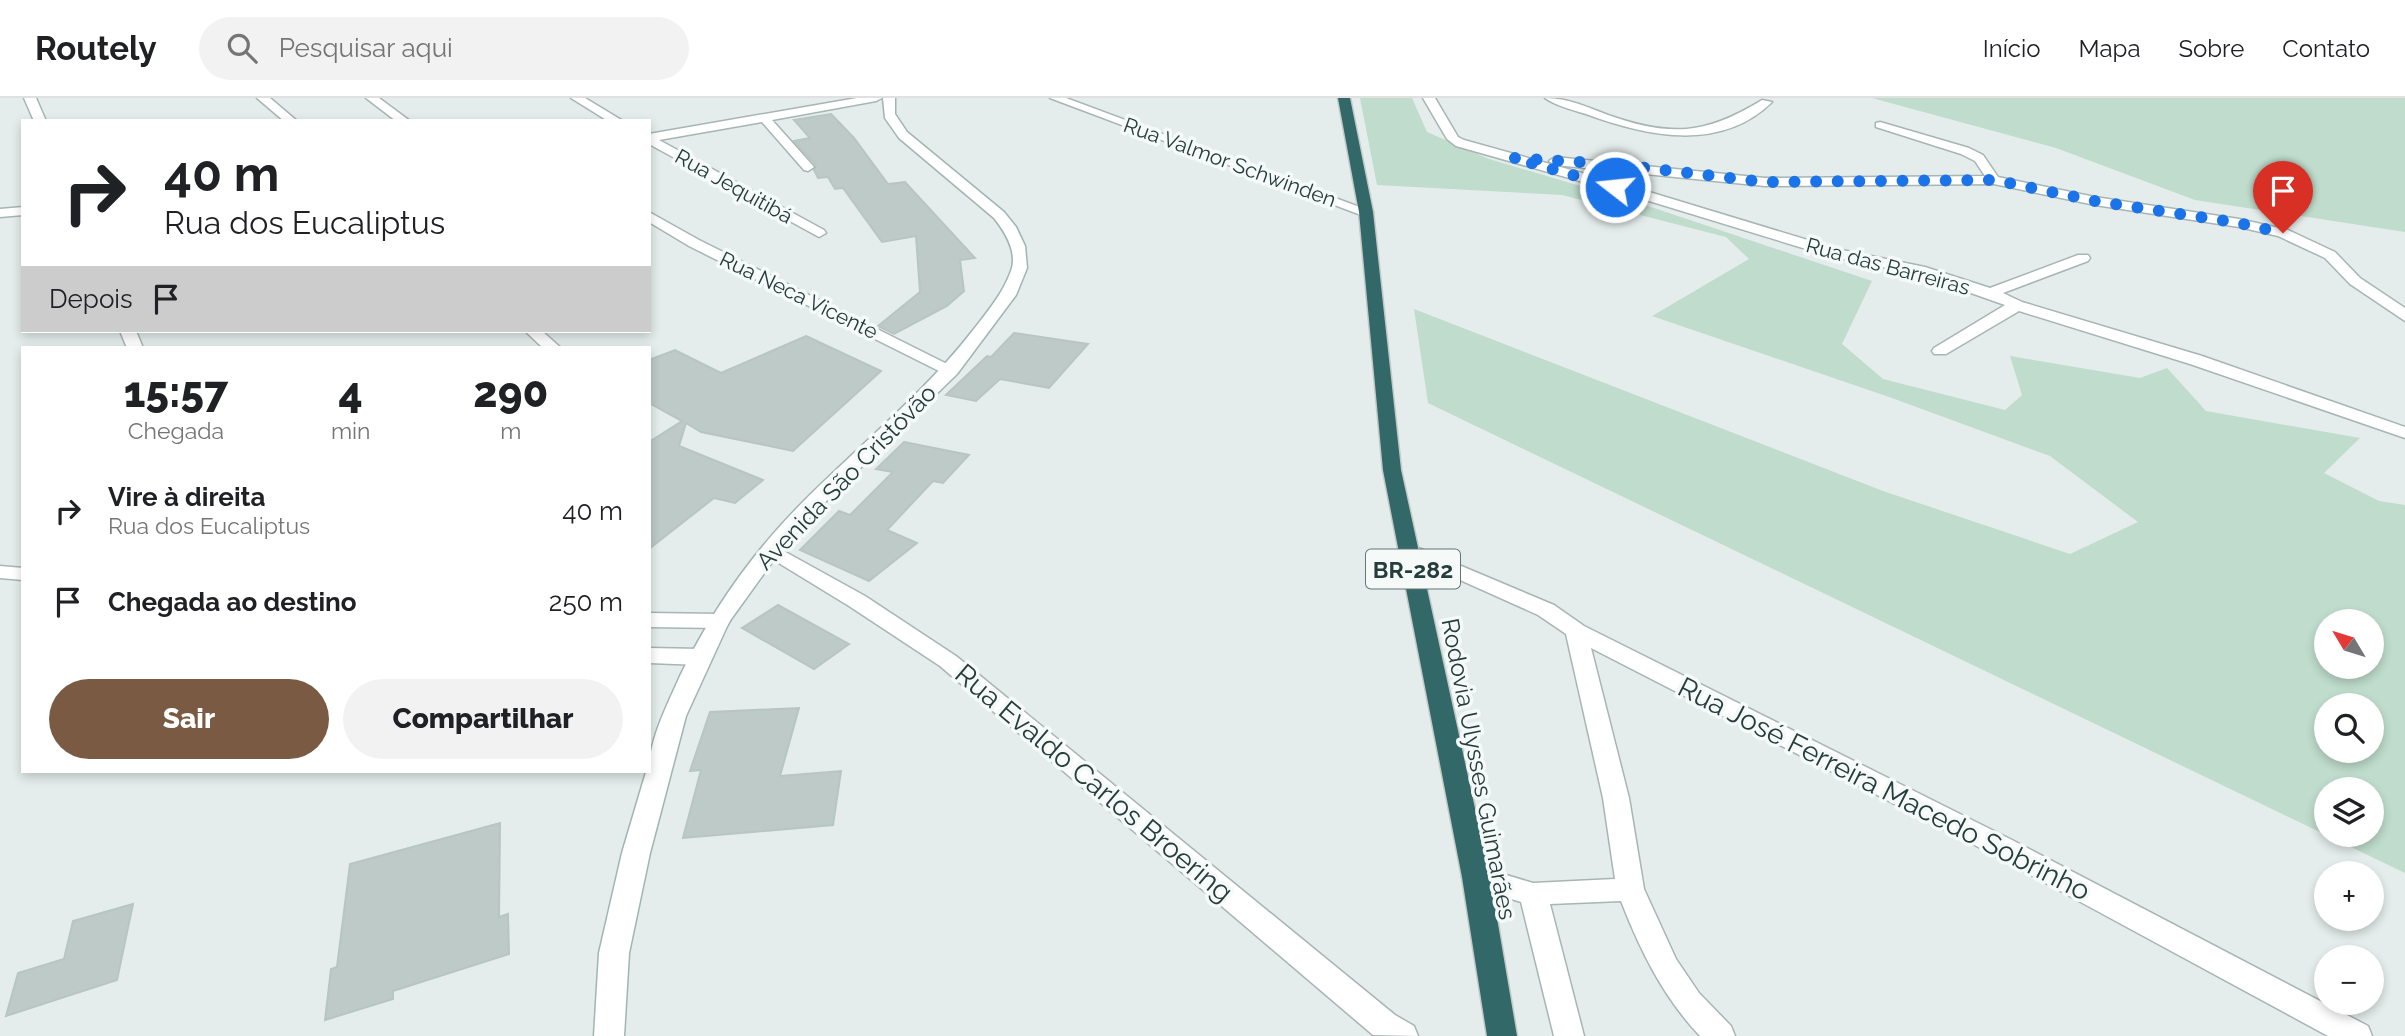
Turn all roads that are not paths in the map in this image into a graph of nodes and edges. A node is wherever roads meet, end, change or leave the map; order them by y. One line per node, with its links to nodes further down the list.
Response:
1 (30, 98): 15 (street)
2 (263, 98): 16 (street)
3 (372, 98): 17 (street)
4 (577, 98): 18 (street)
5 (788, 98): 13 (street)
6 (876, 98): 13 (street)
7 (889, 98): 39 (street, Avenida São Cristóvão)
8 (1056, 98): 26 (street, Rua Valmor Schwinden)
9 (1344, 98): 26 (highway, Rodovia Ulysses Guimarães / BR-282)
10 (1429, 98): 22 (street, Rua das Barreiras)
11 (1551, 98): 12 (street)
12 (1766, 102)
13 (810, 108): 14 (street)
14 (763, 116): 20 (street); 23 (street)
15 (39, 119)
16 (289, 119)
17 (401, 119)
18 (614, 119)
19 (1880, 125): 24 (street)
20 (651, 139)
21 (651, 140): 29 (street, Rua Jequitibá)
22 (1513, 158): 24 (street); 32 (street, Rua das Barreiras)
23 (808, 167)
24 (1994, 180): 31 (street)
25 (21, 211): 27 (street)
26 (1366, 212): 42 (highway, Rodovia Ulysses Guimarães / BR-282)
27 (0, 213)
28 (651, 217): 39 (street, Rua Neca Vicente)
29 (819, 233)
30 (2083, 258): 32 (street)
31 (2361, 285): 33 (street); 35 (street)
32 (1990, 293): 34 (street, Rua das Barreiras)
33 (2405, 301)
34 (2017, 305): 38 (street); 40 (street, Rua das Barreiras)
35 (2405, 316)
36 (535, 333): 37 (street)
37 (551, 346)
38 (1940, 351)
39 (951, 370): 41 (street, Avenida São Cristóvão)
40 (2405, 433)
41 (771, 550): 46 (street, Avenida São Cristóvão); 54 (street, Rua Evaldo Carlos Broering)
42 (1409, 550): 47 (street, Rua José Ferreira Macedo Sobrinho); 50 (highway, Rodovia Ulysses Guimarães / BR-282)
43 (0, 572): 44 (street)
44 (21, 574)
45 (651, 620): 46 (street)
46 (719, 621): 49 (street, Avenida São Cristóvão)
47 (1576, 631): 51 (street); 58 (street, Rua José Ferreira Macedo Sobrinho)
48 (651, 655): 49 (street)
49 (701, 657): 53 (street, Avenida São Cristóvão)
50 (1476, 877): 52 (street); 55 (highway, Rodovia Ulysses Guimarães / BR-282)
51 (1630, 889): 52 (street); 57 (street)
52 (1533, 894): 56 (street)
53 (609, 1036)
54 (1403, 1036)
55 (1502, 1036)
56 (1569, 1036)
57 (1720, 1036)
58 (2357, 1036)

